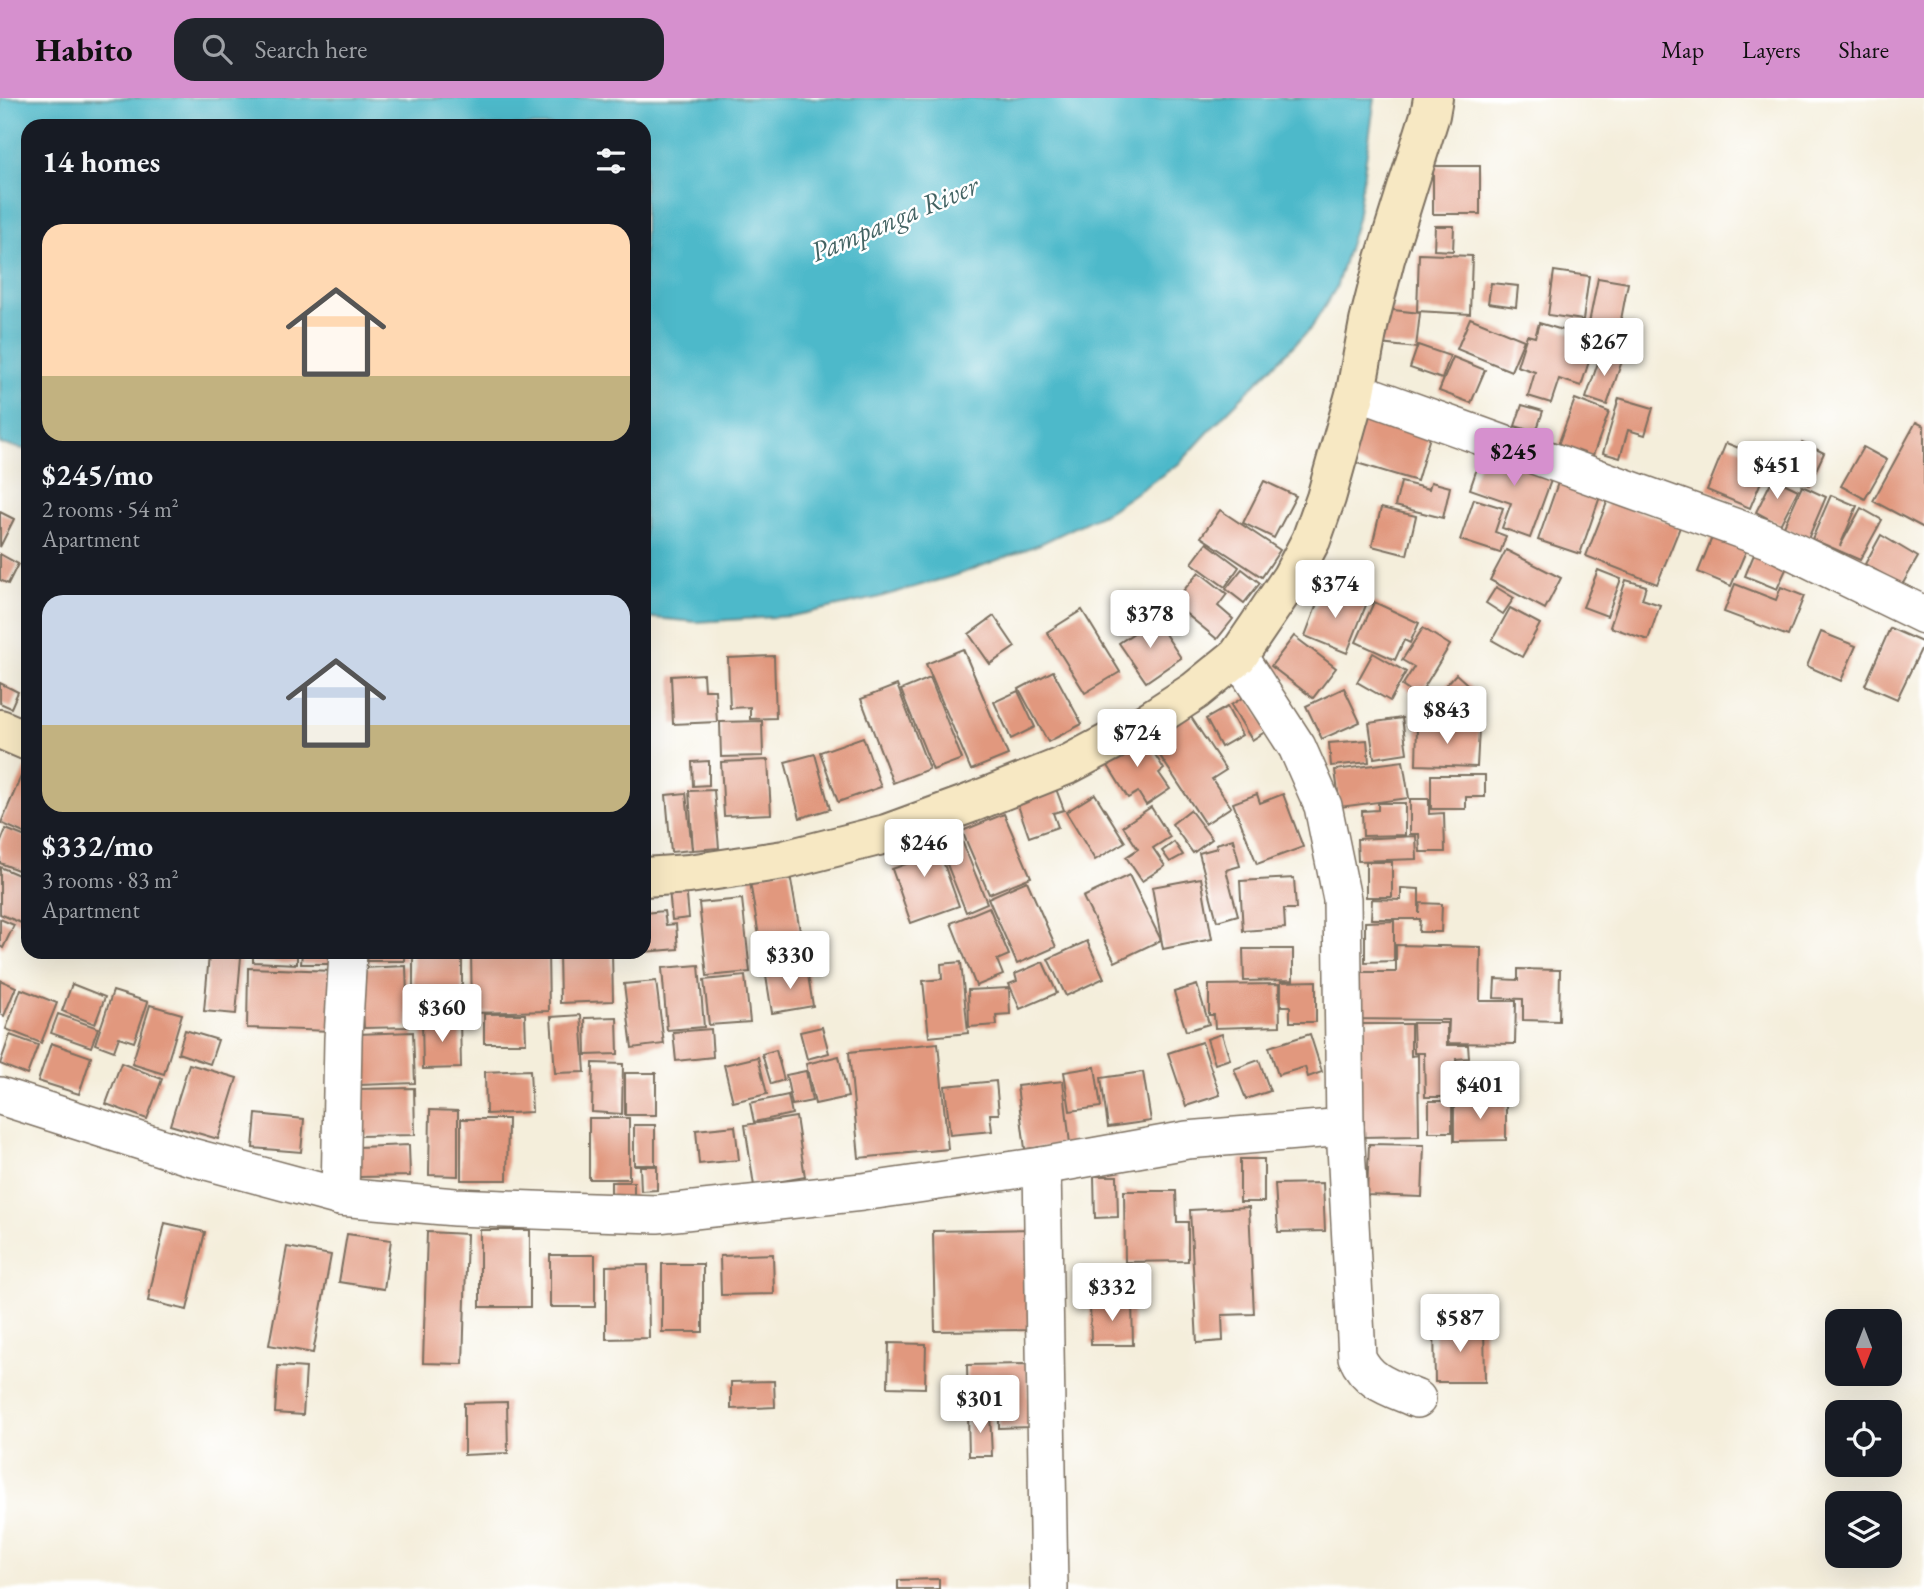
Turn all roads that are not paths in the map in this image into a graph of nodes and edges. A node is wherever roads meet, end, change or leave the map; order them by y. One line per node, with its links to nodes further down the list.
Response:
1 (1433, 98): 2 (street)
2 (1356, 391): 3 (street); 4 (street)
3 (1924, 615)
4 (1238, 656): 7 (street); 10 (street)
5 (0, 729): 6 (street)
6 (21, 738)
7 (651, 877)
8 (348, 959): 12 (street)
9 (0, 1096): 12 (street)
10 (1346, 1127): 11 (street); 13 (street)
11 (1042, 1167): 12 (street); 14 (street)
12 (340, 1197)
13 (1417, 1399)
14 (1049, 1589)

